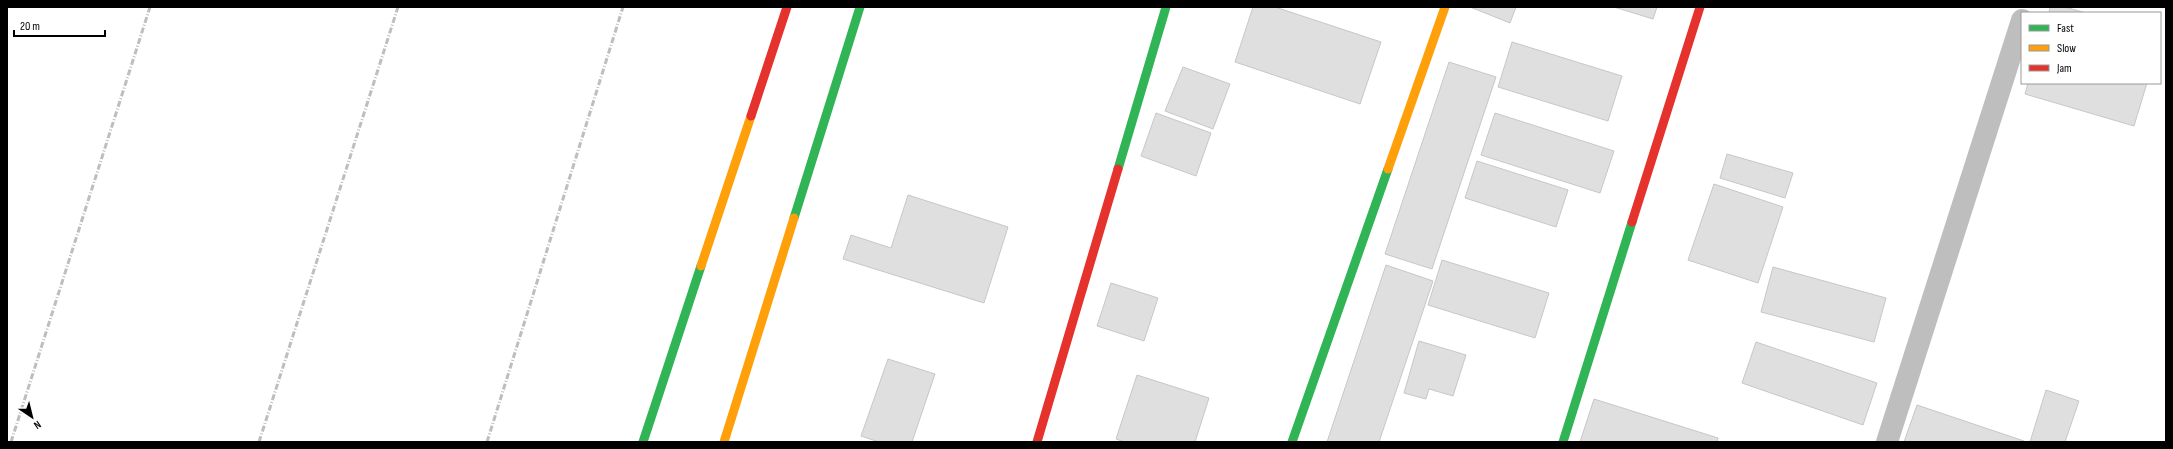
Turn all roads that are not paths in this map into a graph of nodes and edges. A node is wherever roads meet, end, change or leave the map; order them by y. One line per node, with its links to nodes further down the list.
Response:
1 (787, 7): 7 (street)
2 (860, 7): 8 (street)
3 (1166, 7): 9 (street)
4 (1444, 7): 10 (street)
5 (1700, 7): 11 (street)
6 (2021, 23): 12 (street)
7 (643, 442)
8 (724, 442)
9 (1037, 442)
10 (1292, 442)
11 (1563, 442)
12 (1887, 442)

